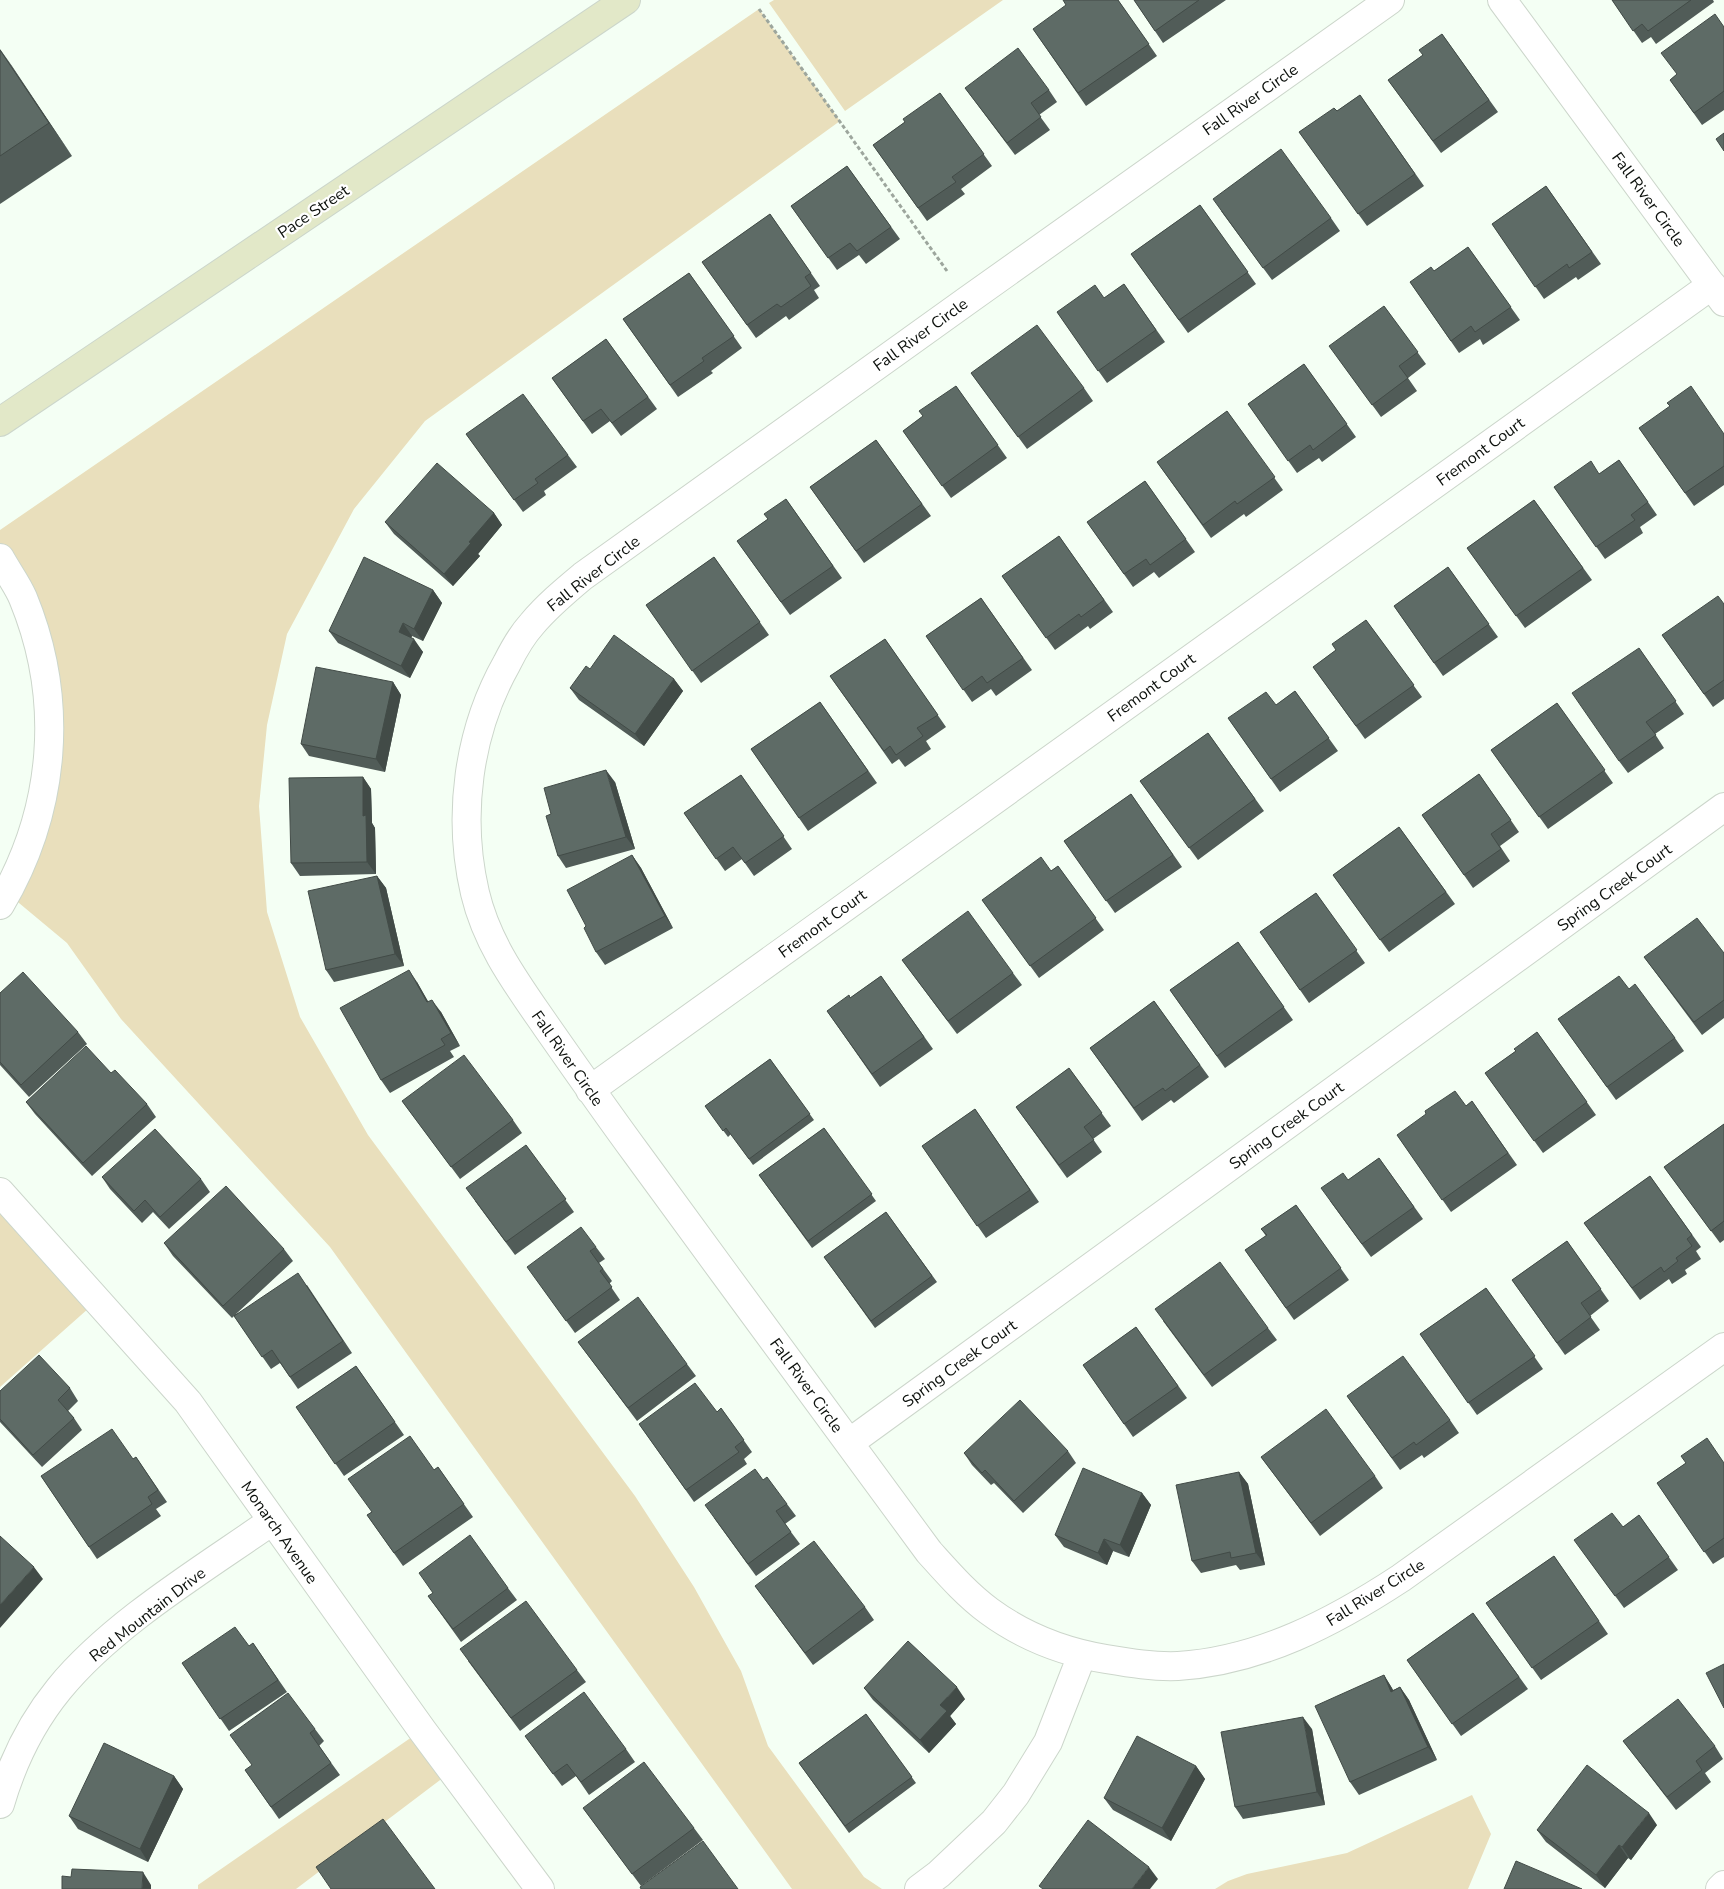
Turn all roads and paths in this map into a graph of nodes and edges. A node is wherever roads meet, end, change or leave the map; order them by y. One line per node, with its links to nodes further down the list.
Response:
1 (626, 0): 7 (main road, Pace Street)
2 (1390, 0): 6 (street, Fall River Circle)
3 (1502, 0): 5 (street, Fall River Circle)
4 (759, 9): 6 (path)
5 (1718, 294): 11 (street, Fremont Court)
6 (968, 300): 11 (street, Fall River Circle)
7 (0, 422)
8 (0, 558): 10 (street)
9 (1724, 807): 14 (street, Spring Creek Court)
10 (0, 905)
11 (590, 1090): 14 (street, Fall River Circle)
12 (0, 1192): 15 (street, Monarch Avenue)
13 (1724, 1347): 16 (street, Fall River Circle)
14 (849, 1443): 16 (street, Fall River Circle)
15 (272, 1521): 17 (street, Red Mountain Drive); 19 (street, Monarch Avenue)
16 (1082, 1655): 20 (street)
17 (0, 1804)
18 (1724, 1885): 21 (street)
19 (540, 1889)
20 (919, 1889)
21 (1720, 1889)

